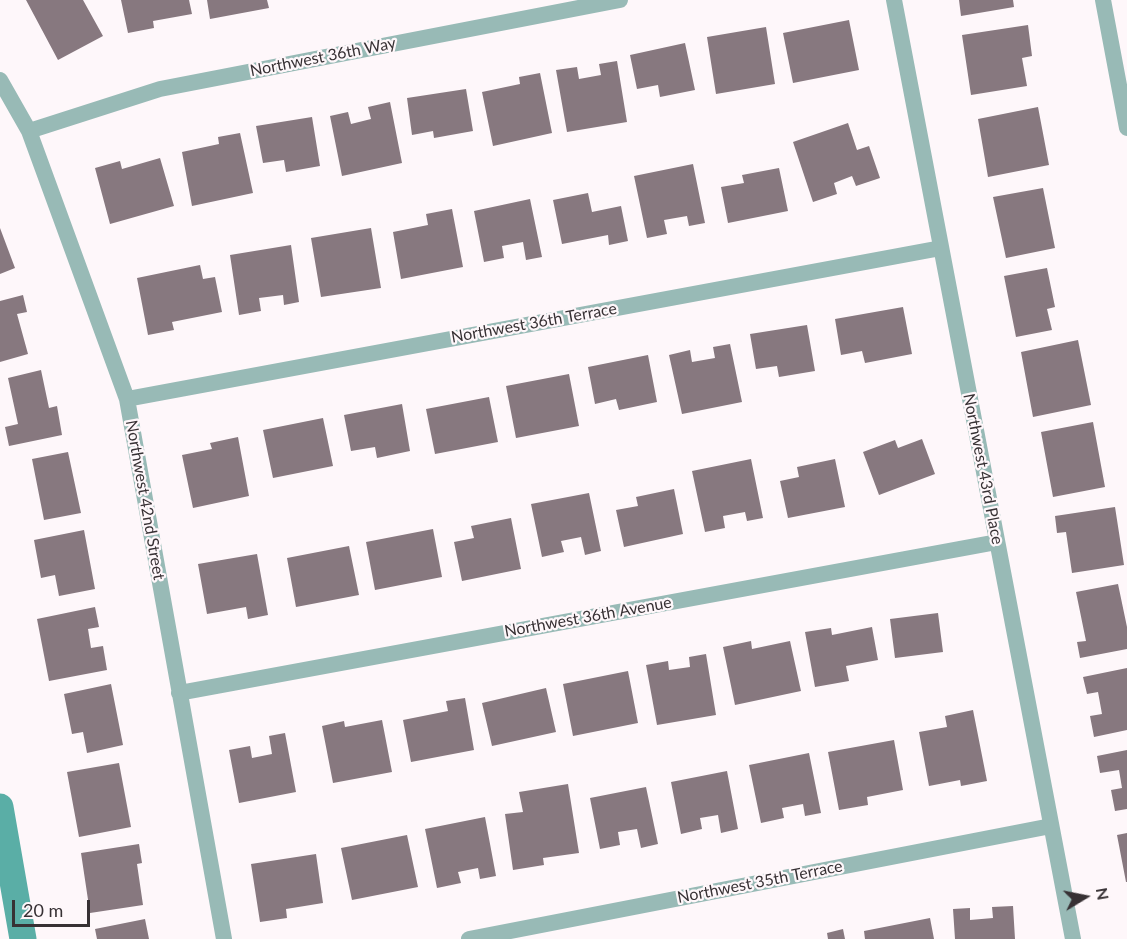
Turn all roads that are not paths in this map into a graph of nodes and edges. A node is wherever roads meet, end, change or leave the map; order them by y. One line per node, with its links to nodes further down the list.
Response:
1 (620, 0): 6 (street, Northwest 36th Way)
2 (894, 0): 7 (street, Northwest 43rd Place)
3 (1103, 0): 5 (street)
4 (0, 80): 6 (street, Northwest 42nd Street)
5 (1127, 128)
6 (29, 131): 8 (street, Northwest 42nd Street)
7 (941, 248): 8 (street, Northwest 36th Terrace); 9 (street, Northwest 43rd Place)
8 (127, 399): 10 (street, Northwest 42nd Street)
9 (997, 542): 10 (street, Northwest 36th Avenue); 11 (street, Northwest 43rd Place)
10 (179, 693): 12 (street, Northwest 42nd Street)
11 (1051, 826): 13 (street, Northwest 35th Terrace); 14 (street, Northwest 43rd Place)
12 (224, 939)
13 (469, 939)
14 (1073, 939)

